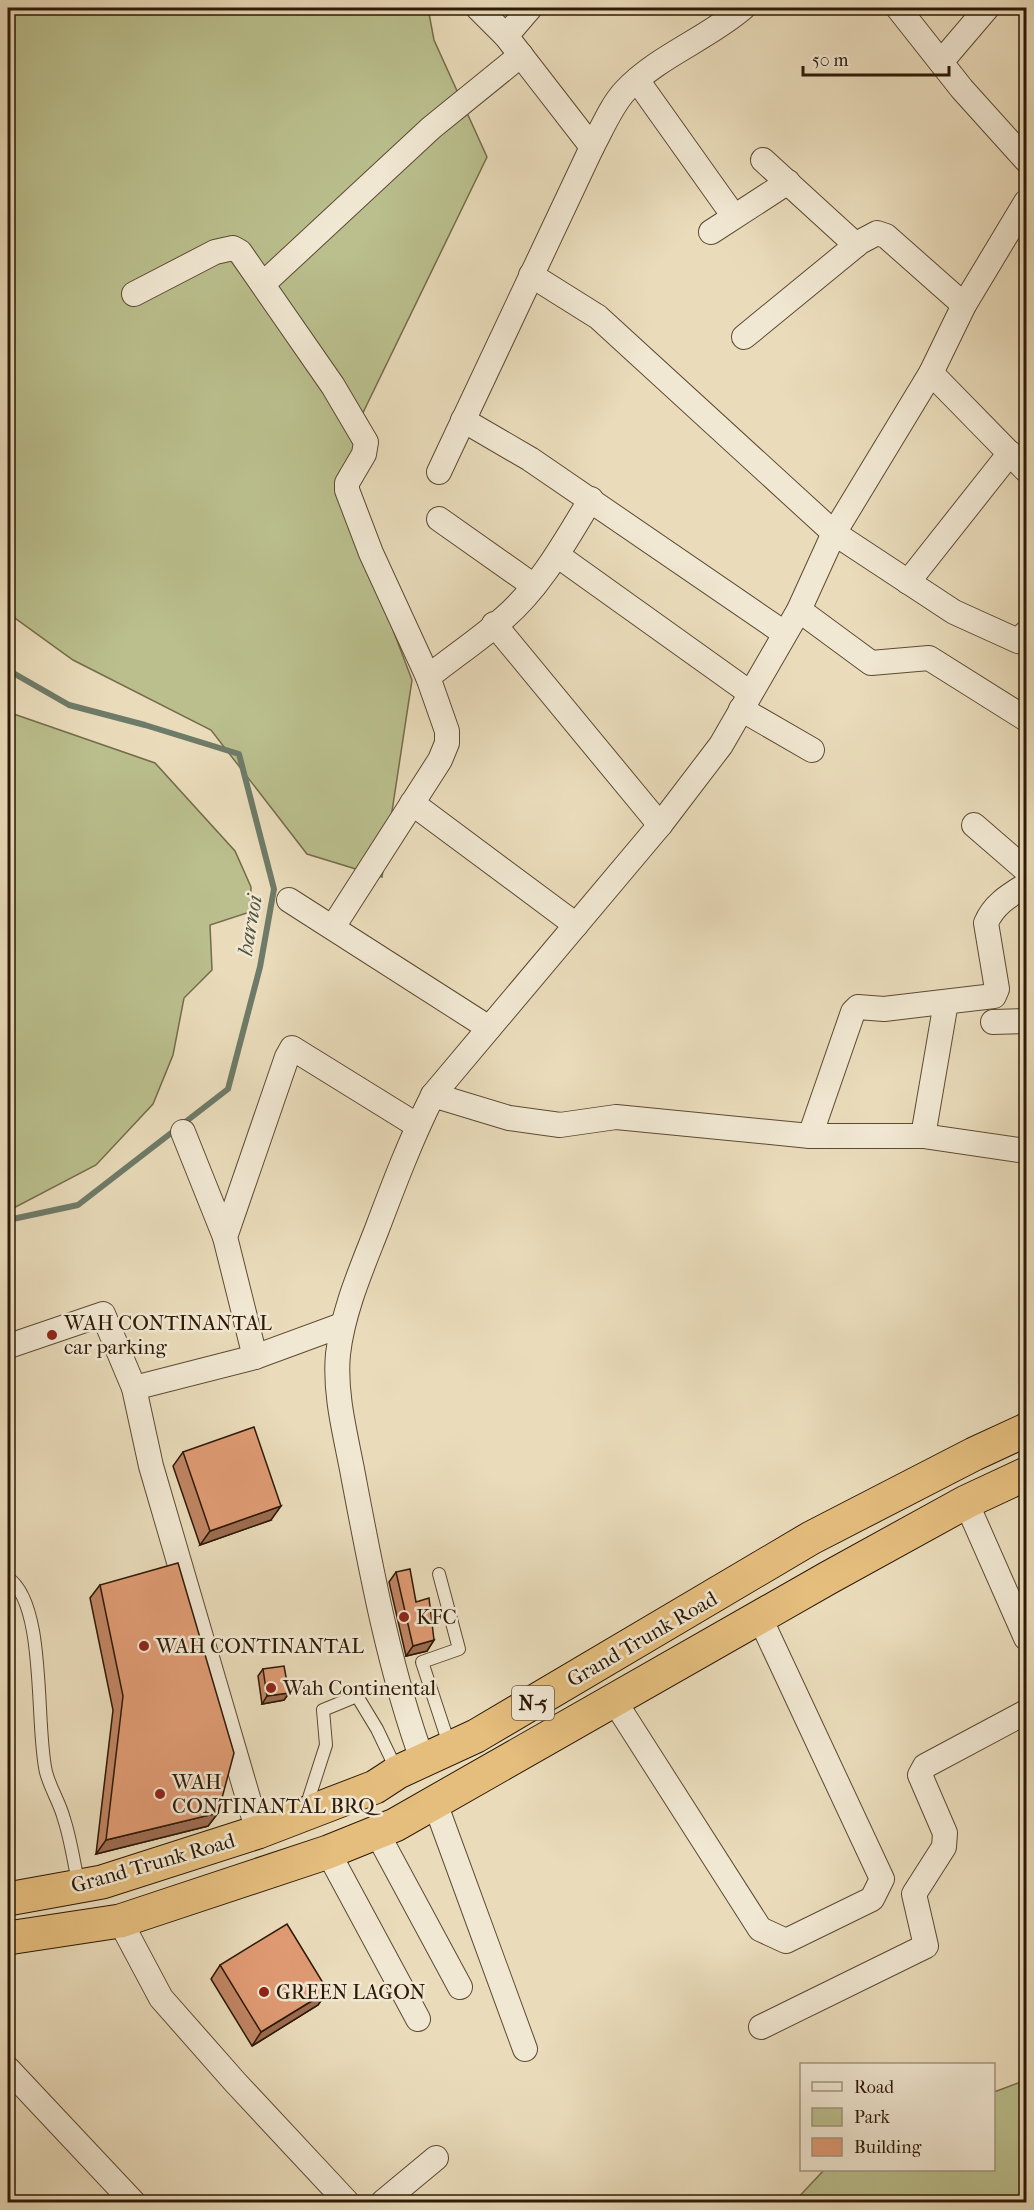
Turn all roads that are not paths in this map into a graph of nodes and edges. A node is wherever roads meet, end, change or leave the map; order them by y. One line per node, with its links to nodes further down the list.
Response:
1 (478, 8): 6 (street)
2 (530, 8): 6 (street)
3 (898, 8): 8 (street)
4 (987, 8): 8 (street)
5 (733, 11): 9 (street)
6 (506, 36): 7 (street)
7 (521, 55): 10 (street); 19 (street)
8 (941, 62): 12 (street)
9 (637, 80): 10 (street); 15 (street)
10 (592, 147): 18 (street)
11 (763, 160): 13 (street)
12 (1026, 160)
13 (788, 182): 15 (street); 17 (street)
14 (1026, 202): 21 (street)
15 (733, 215): 16 (street)
16 (711, 232)
17 (856, 244): 21 (street); 22 (street)
18 (531, 275): 24 (street); 30 (street)
19 (264, 284): 20 (street); 38 (street)
20 (134, 294)
21 (964, 305): 23 (street)
22 (744, 337)
23 (931, 373): 25 (street); 30 (street)
24 (463, 420): 27 (street); 28 (street)
25 (1010, 453): 26 (street); 32 (street)
26 (1026, 470)
27 (438, 472)
28 (591, 499): 31 (street); 36 (street)
29 (439, 519): 33 (street)
30 (834, 533): 32 (street); 34 (street)
31 (556, 555): 33 (street); 39 (street)
32 (908, 582): 37 (street)
33 (534, 586): 35 (street)
34 (799, 610): 36 (street); 40 (street)
35 (494, 624): 38 (street); 43 (street)
36 (784, 633): 39 (street)
37 (1026, 633)
38 (428, 677): 42 (street)
39 (746, 701): 41 (street); 43 (street)
40 (1026, 719)
41 (812, 750)
42 (412, 803): 48 (street); 49 (street)
43 (660, 825): 48 (street)
44 (974, 825): 45 (street)
45 (1026, 870)
46 (1026, 885): 50 (street)
47 (289, 900): 49 (street)
48 (576, 925): 53 (street)
49 (333, 927): 53 (street)
50 (946, 1002): 57 (street); 58 (street)
51 (1026, 1021): 52 (street)
52 (993, 1022)
53 (489, 1028): 54 (street)
54 (433, 1095): 55 (street); 57 (street)
55 (418, 1126): 60 (street); 61 (street)
56 (183, 1132): 60 (street)
57 (810, 1136): 58 (street)
58 (923, 1136): 59 (street)
59 (1026, 1151)
60 (225, 1237): 63 (street)
61 (342, 1325): 63 (street); 74 (street)
62 (9, 1346): 64 (street)
63 (255, 1357): 64 (street)
64 (134, 1388): 78 (street)
65 (1026, 1430): 74 (highway, Grand Trunk Road / N-5)
66 (1026, 1474): 67 (highway, Grand Trunk Road / N-5)
67 (966, 1502): 70 (highway, Grand Trunk Road / N-5); 71 (street)
68 (438, 1574): 74 (lane)
69 (8, 1578): 80 (lane)
70 (760, 1618): 72 (highway, Grand Trunk Road / N-5); 72 (street)
71 (1026, 1638)
72 (615, 1702): 75 (highway, Grand Trunk Road / N-5)
73 (1026, 1712): 86 (street)
74 (412, 1767): 76 (highway, Grand Trunk Road / N-5); 76 (lane); 77 (highway)
75 (435, 1803): 77 (highway, Grand Trunk Road / N-5); 87 (street)
76 (304, 1815): 78 (highway, Grand Trunk Road / N-5)
77 (386, 1829): 79 (highway, Grand Trunk Road / N-5); 84 (street)
78 (258, 1832): 80 (highway, Grand Trunk Road / N-5)
79 (328, 1852): 82 (highway, Grand Trunk Road / N-5); 85 (street)
80 (79, 1887): 81 (highway, Grand Trunk Road / N-5)
81 (8, 1899)
82 (120, 1921): 83 (highway, Grand Trunk Road / N-5); 91 (street)
83 (8, 1938)
84 (460, 1988)
85 (418, 2019)
86 (760, 2027)
87 (525, 2049)
88 (8, 2069): 90 (street)
89 (436, 2158): 92 (street)
90 (133, 2202)
91 (347, 2202)
92 (383, 2202)

